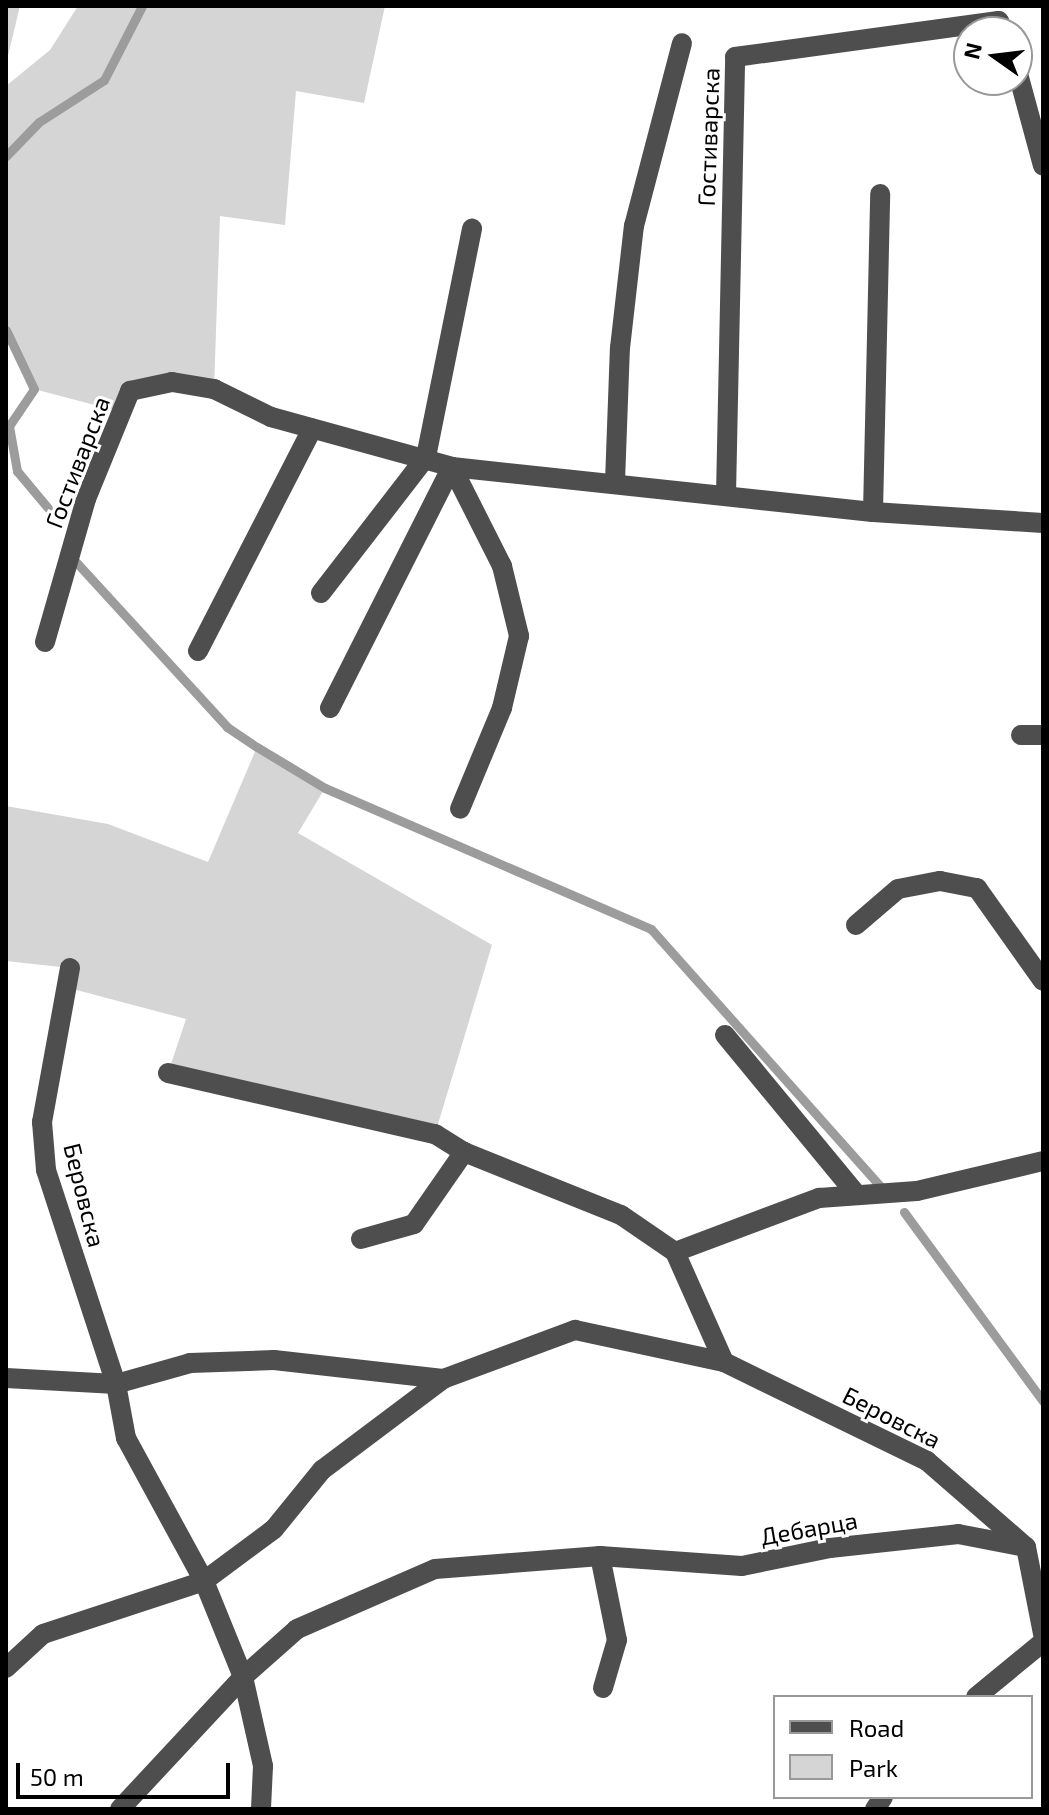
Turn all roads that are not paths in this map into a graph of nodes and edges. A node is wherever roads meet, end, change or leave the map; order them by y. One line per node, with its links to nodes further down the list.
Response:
1 (953, 27): 11 (street, Гостиварска)
2 (682, 43): 10 (street, Гостиварска)
3 (1024, 96): 4 (street)
4 (1043, 166)
5 (880, 194): 12 (street)
6 (472, 229): 8 (street)
7 (312, 429): 8 (street, Гостиварска); 15 (street, Гостиварска); 16 (street)
8 (426, 457): 9 (street, Гостиварска); 14 (street)
9 (452, 467): 10 (street, Гостиварска); 17 (street); 20 (street)
10 (615, 482): 11 (street, Гостиварска)
11 (726, 495): 12 (street, Гостиварска)
12 (873, 512): 13 (street, Гостиварска)
13 (1043, 523)
14 (321, 593)
15 (45, 642)
16 (198, 651)
17 (330, 708)
18 (1021, 735): 19 (street)
19 (1043, 735)
20 (460, 809)
21 (856, 925): 23 (street)
22 (70, 968): 34 (street, Беровска)
23 (1043, 981)
24 (725, 1035): 28 (street)
25 (168, 1073): 26 (street)
26 (464, 1152): 29 (street); 30 (street)
27 (1043, 1161): 28 (street)
28 (857, 1195): 30 (street)
29 (361, 1239)
30 (675, 1252): 31 (street)
31 (724, 1362): 33 (street, Беровска); 35 (street, Беровска)
32 (6, 1378): 34 (street, Беровска)
33 (443, 1379): 34 (street, Беровска); 37 (street, Беровска)
34 (116, 1384): 37 (street, Беровска)
35 (1026, 1547): 36 (street, Дебарца); 38 (street)
36 (600, 1556): 41 (street, Дебарца); 42 (street)
37 (204, 1581): 40 (street, Беровска); 41 (street, Беровска)
38 (1043, 1634)
39 (1043, 1642): 43 (street)
40 (6, 1668)
41 (243, 1677): 44 (street, Дебарца); 45 (street)
42 (603, 1688)
43 (978, 1695)
44 (120, 1809)
45 (261, 1809)

